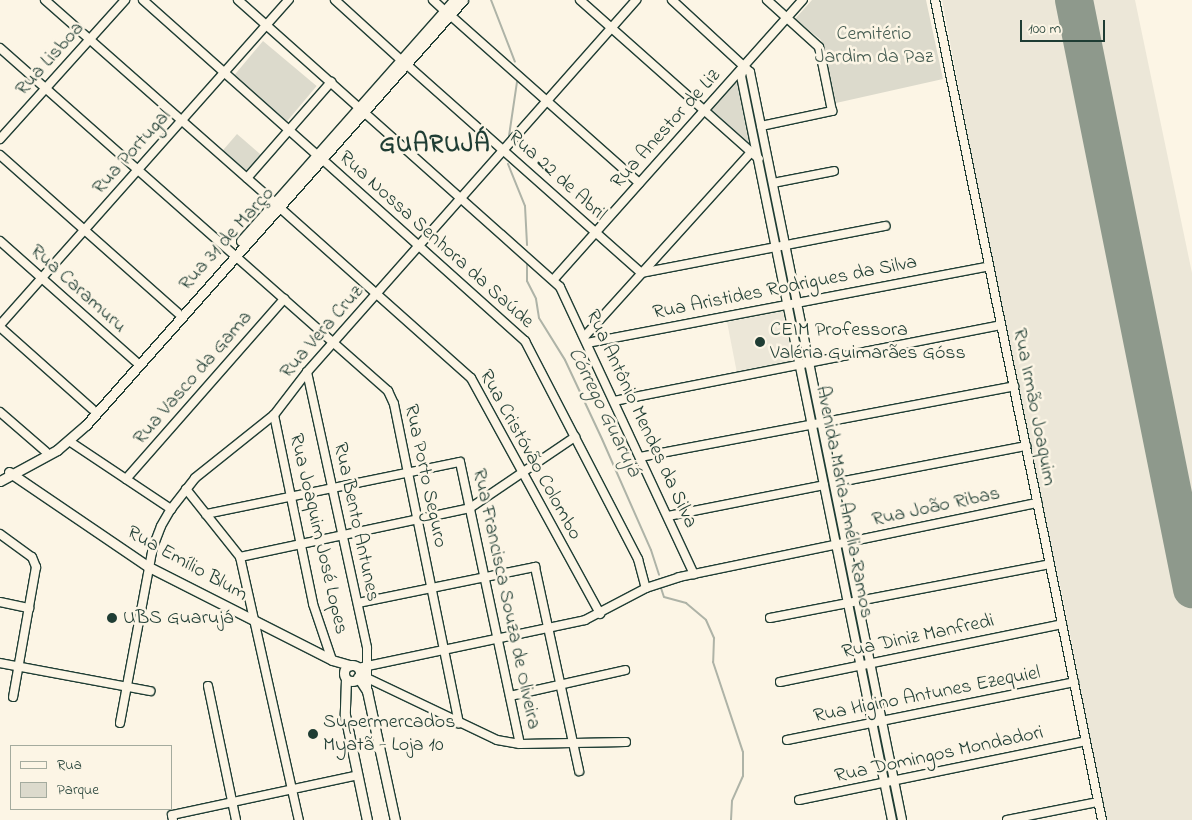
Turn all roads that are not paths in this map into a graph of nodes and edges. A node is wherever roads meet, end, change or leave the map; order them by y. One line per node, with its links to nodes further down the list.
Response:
1 (45, 0): 20 (street, Rua Cristóvão Colombo)
2 (125, 0): 20 (street, Rua Lisboa)
3 (142, 0): 24 (street, Rua Nossa Senhora da Saúde)
4 (238, 0): 18 (street)
5 (289, 0): 18 (street, Rua Portugal)
6 (335, 0): 22 (street, Rua 22 de Abril)
7 (433, 0): 16 (street)
8 (454, 0): 16 (main road, Rua 31 de Março)
9 (463, 0): 16 (main road, Rua 31 de Março)
10 (580, 0): 19 (street)
11 (636, 0): 19 (street, Rua Vera Cruz)
12 (672, 0): 23 (street)
13 (767, 0): 17 (street)
14 (803, 0): 17 (street, Rua Anestor de Liz)
15 (936, 0): 55 (street, Rua Irmão Joaquim)
16 (447, 13): 22 (main road, Rua 31 de Março); 27 (street)
17 (787, 18): 23 (street, Rua Anestor de Liz); 31 (street)
18 (266, 25): 24 (street, Rua Portugal); 25 (street)
19 (611, 28): 27 (street, Rua Vera Cruz); 29 (street)
20 (90, 39): 26 (street, Rua Lisboa); 30 (street, Rua Cristóvão Colombo)
21 (0, 48): 26 (street, Rua Porto Seguro)
22 (404, 62): 28 (main road, Rua 31 de Março); 34 (street, Rua 22 de Abril)
23 (745, 65): 29 (street, Rua Anestor de Liz); 31 (street, Avenida Maria Amélia Ramos); 38 (street, Avenida Maria Amélia Ramos)
24 (224, 72): 30 (street, Rua Portugal); 32 (street, Rua Nossa Senhora da Saúde)
25 (331, 82): 28 (street); 32 (street)
26 (46, 88): 33 (street, Rua Lisboa); 40 (street, Rua Porto Seguro)
27 (547, 101): 34 (street, Rua Vera Cruz); 43 (street)
28 (362, 109): 37 (main road, Rua 31 de Março); 45 (street)
29 (704, 111): 35 (street); 43 (street, Rua Anestor de Liz)
30 (182, 121): 40 (street, Rua Portugal); 42 (street, Rua Cristóvão Colombo)
31 (761, 126): 39 (street, Avenida Maria Amélia Ramos)
32 (289, 130): 37 (street, Rua Nossa Senhora da Saúde); 42 (street)
33 (1, 137)
34 (503, 150): 45 (street, Rua Vera Cruz); 49 (street, Rua 22 de Abril)
35 (751, 152): 38 (street); 56 (street)
36 (0, 155): 48 (street)
37 (320, 157): 46 (main road, Rua 31 de Março); 51 (street, Rua Nossa Senhora da Saúde)
38 (758, 159): 39 (street); 53 (street, Avenida Maria Amélia Ramos)
39 (770, 169): 44 (street, Avenida Maria Amélia Ramos)
40 (138, 170): 48 (street, Rua Portugal); 54 (street, Rua Porto Seguro)
41 (834, 171): 44 (street)
42 (247, 178): 46 (street, Rua Cristóvão Colombo)
43 (640, 183): 49 (street, Rua Anestor de Liz)
44 (772, 183): 52 (street, Avenida Maria Amélia Ramos)
45 (462, 197): 51 (street, Rua Vera Cruz); 58 (street)
46 (277, 205): 54 (main road, Rua 31 de Março); 59 (street, Rua Cristóvão Colombo)
47 (886, 226): 52 (street)
48 (84, 230): 57 (street, Rua Portugal); 63 (street)
49 (596, 232): 56 (street, Rua 22 de Abril); 58 (street, Rua Anestor de Liz)
50 (0, 241): 57 (street, Rua Caramuru)
51 (420, 245): 59 (street, Rua Vera Cruz); 79 (street, Rua Nossa Senhora da Saúde)
52 (785, 245): 53 (street); 61 (street, Avenida Maria Amélia Ramos)
53 (776, 247): 56 (street); 62 (street, Avenida Maria Amélia Ramos)
54 (234, 254): 60 (street, Rua Porto Seguro); 63 (main road, Rua 31 de Março); 80 (main road, Rua 31 de Março)
55 (989, 266): 61 (street, Rua Aristides Rodrigues da Silva); 64 (street, Rua Irmão Joaquim)
56 (641, 273): 66 (street)
57 (42, 278): 65 (street, Rua Portugal); 68 (street, Rua Caramuru)
58 (554, 279): 66 (street, Rua Antônio Mendes da Silva)
59 (377, 293): 67 (street, Rua Vera Cruz); 84 (street, Rua Cristóvão Colombo)
60 (284, 298): 67 (street, Rua Porto Seguro); 87 (street, Rua Vasco da Gama)
61 (797, 303): 62 (street, Rua Aristides Rodrigues da Silva); 69 (street, Avenida Maria Amélia Ramos)
62 (788, 304): 66 (street, Rua Aristides Rodrigues da Silva); 70 (street, Avenida Maria Amélia Ramos)
63 (178, 313): 68 (main road, Rua 31 de Março)
64 (1001, 325): 69 (street); 72 (street, Rua Irmão Joaquim)
65 (0, 326): 74 (street)
66 (586, 340): 73 (street, Rua Antônio Mendes da Silva)
67 (334, 342): 71 (street, Rua Vera Cruz); 86 (street, Rua Porto Seguro)
68 (134, 361): 74 (main road, Rua 31 de Março)
69 (809, 362): 70 (street); 77 (street, Avenida Maria Amélia Ramos)
70 (800, 364): 73 (street); 78 (street, Avenida Maria Amélia Ramos)
71 (307, 372): 76 (street, Rua Vera Cruz); 91 (street, Rua Bento Antunes)
72 (1014, 386): 77 (street); 81 (street, Rua Irmão Joaquim)
73 (614, 401): 83 (street, Rua Antônio Mendes da Silva)
74 (92, 409): 82 (main road, Rua 31 de Março)
75 (0, 412): 82 (street)
76 (274, 414): 92 (street, Rua Vera Cruz); 93 (street, Rua Joaquim José Lopes)
77 (821, 422): 78 (street); 89 (street, Avenida Maria Amélia Ramos)
78 (812, 424): 83 (street); 90 (street, Avenida Maria Amélia Ramos)
79 (575, 437): 84 (street); 111 (street, Rua Nossa Senhora da Saúde)
80 (70, 441): 85 (main road, Rua 31 de Março); 87 (street)
81 (1026, 446): 89 (street); 94 (street, Rua Irmão Joaquim)
82 (45, 452): 85 (main road, Rua 31 de Março)
83 (640, 457): 98 (street, Rua Antônio Mendes da Silva)
84 (523, 472): 95 (street); 117 (street, Rua Cristóvão Colombo)
85 (7, 473): 88 (main road, Rua 31 de Março); 107 (main road, Rua Emílio Blum)
86 (408, 473): 91 (street); 95 (street, Rua Francisca Souza de Oliveira); 99 (street, Rua Porto Seguro)
87 (126, 479): 96 (street)
88 (0, 481)
89 (834, 484): 102 (street, Avenida Maria Amélia Ramos)
90 (824, 485): 98 (street); 104 (street, Avenida Maria Amélia Ramos)
91 (332, 488): 93 (street); 101 (street, Rua Bento Antunes)
92 (186, 489): 96 (street, Rua Vera Cruz); 97 (street)
93 (291, 497): 97 (street); 103 (street, Rua Joaquim José Lopes)
94 (1037, 503): 102 (street, Rua João Ribas); 106 (street, Rua Irmão Joaquim)
95 (470, 508): 99 (street); 109 (street, Rua Francisca Souza de Oliveira)
96 (172, 509): 107 (street, Rua Vera Cruz)
97 (206, 514): 105 (street)
98 (668, 516): 108 (street, Rua Antônio Mendes da Silva)
99 (417, 519): 101 (street); 110 (street, Rua Porto Seguro)
100 (0, 534): 116 (street)
101 (342, 535): 103 (street); 114 (street, Rua Bento Antunes)
102 (846, 542): 104 (street, Rua João Ribas); 112 (street, Avenida Maria Amélia Ramos)
103 (300, 544): 105 (street); 124 (street, Rua Joaquim José Lopes)
104 (836, 544): 108 (street, Rua João Ribas); 115 (street, Avenida Maria Amélia Ramos)
105 (240, 557): 119 (street)
106 (1050, 564): 112 (street); 120 (street, Rua Irmão Joaquim)
107 (149, 567): 119 (main road, Rua Emílio Blum); 136 (street, Rua Vera Cruz)
108 (694, 574): 111 (street, Rua João Ribas)
109 (485, 577): 110 (street); 121 (street); 122 (street, Rua Francisca Souza de Oliveira)
110 (431, 588): 114 (street); 123 (street, Rua Porto Seguro)
111 (646, 588): 117 (street, Rua João Ribas)
112 (858, 601): 115 (street); 126 (street, Avenida Maria Amélia Ramos)
113 (0, 602): 116 (street)
114 (358, 603): 128 (street, Rua Bento Antunes)
115 (848, 603): 118 (street); 127 (street, Avenida Maria Amélia Ramos)
116 (29, 608): 129 (street)
117 (600, 614): 121 (street, Rua João Ribas)
118 (770, 618)
119 (254, 621): 124 (main road, Rua Emílio Blum); 153 (street)
120 (1062, 624): 126 (street, Rua Diniz Manfredi); 133 (street, Rua Irmão Joaquim)
121 (548, 627): 122 (street, Rua João Ribas); 134 (street)
122 (497, 638): 123 (street, Rua João Ribas); 138 (street, Rua Francisca Souza de Oliveira)
123 (444, 649): 128 (street, Rua João Ribas); 142 (street, Rua Porto Seguro)
124 (332, 660): 131 (main road, Rua Emílio Blum)
125 (0, 663): 129 (street)
126 (870, 663): 127 (street, Rua Diniz Manfredi); 140 (street, Avenida Maria Amélia Ramos)
127 (861, 665): 132 (street, Rua Diniz Manfredi); 143 (street, Avenida Maria Amélia Ramos)
128 (368, 666): 131 (street, Rua João Ribas)
129 (18, 667): 136 (street); 139 (street)
130 (625, 670): 134 (street)
131 (355, 674): 142 (street, Rua Emílio Blum); 150 (main road); 161 (main road)
132 (780, 682)
133 (1074, 682): 140 (street, Rua Higino Antunes Ezequiel); 147 (street, Rua Irmão Joaquim)
134 (560, 685): 138 (street); 145 (street)
135 (208, 686): 155 (street)
136 (126, 687): 137 (street); 141 (street, Rua Vera Cruz)
137 (150, 692)
138 (510, 696): 148 (street, Rua Francisca Souza de Oliveira)
139 (13, 698)
140 (882, 721): 143 (street, Rua Higino Antunes Ezequiel); 151 (street, Avenida Maria Amélia Ramos)
141 (120, 723)
142 (459, 723): 148 (street, Rua Emílio Blum)
143 (872, 723): 144 (street, Rua Higino Antunes Ezequiel); 152 (street, Avenida Maria Amélia Ramos)
144 (787, 740)
145 (572, 742): 146 (street, Rua Emílio Blum); 148 (street, Rua Emílio Blum); 149 (street)
146 (626, 742)
147 (1086, 742): 151 (street, Rua Domingos Mondadori); 156 (street, Rua Irmão Joaquim)
148 (520, 744)
149 (579, 771)
150 (358, 775): 153 (street); 160 (main road)
151 (894, 780): 152 (street, Rua Domingos Mondadori); 163 (street, Avenida Maria Amélia Ramos)
152 (884, 782): 154 (street, Rua Domingos Mondadori); 162 (street, Avenida Maria Amélia Ramos)
153 (292, 789): 155 (street); 159 (street)
154 (799, 800)
155 (232, 802): 157 (street); 158 (street)
156 (1098, 802): 164 (street); 165 (street, Rua Irmão Joaquim)
157 (172, 817)
158 (236, 820)
159 (299, 820)
160 (367, 820)
161 (395, 820)
162 (892, 820)
163 (902, 820)
164 (1007, 820)
165 (1102, 820)

